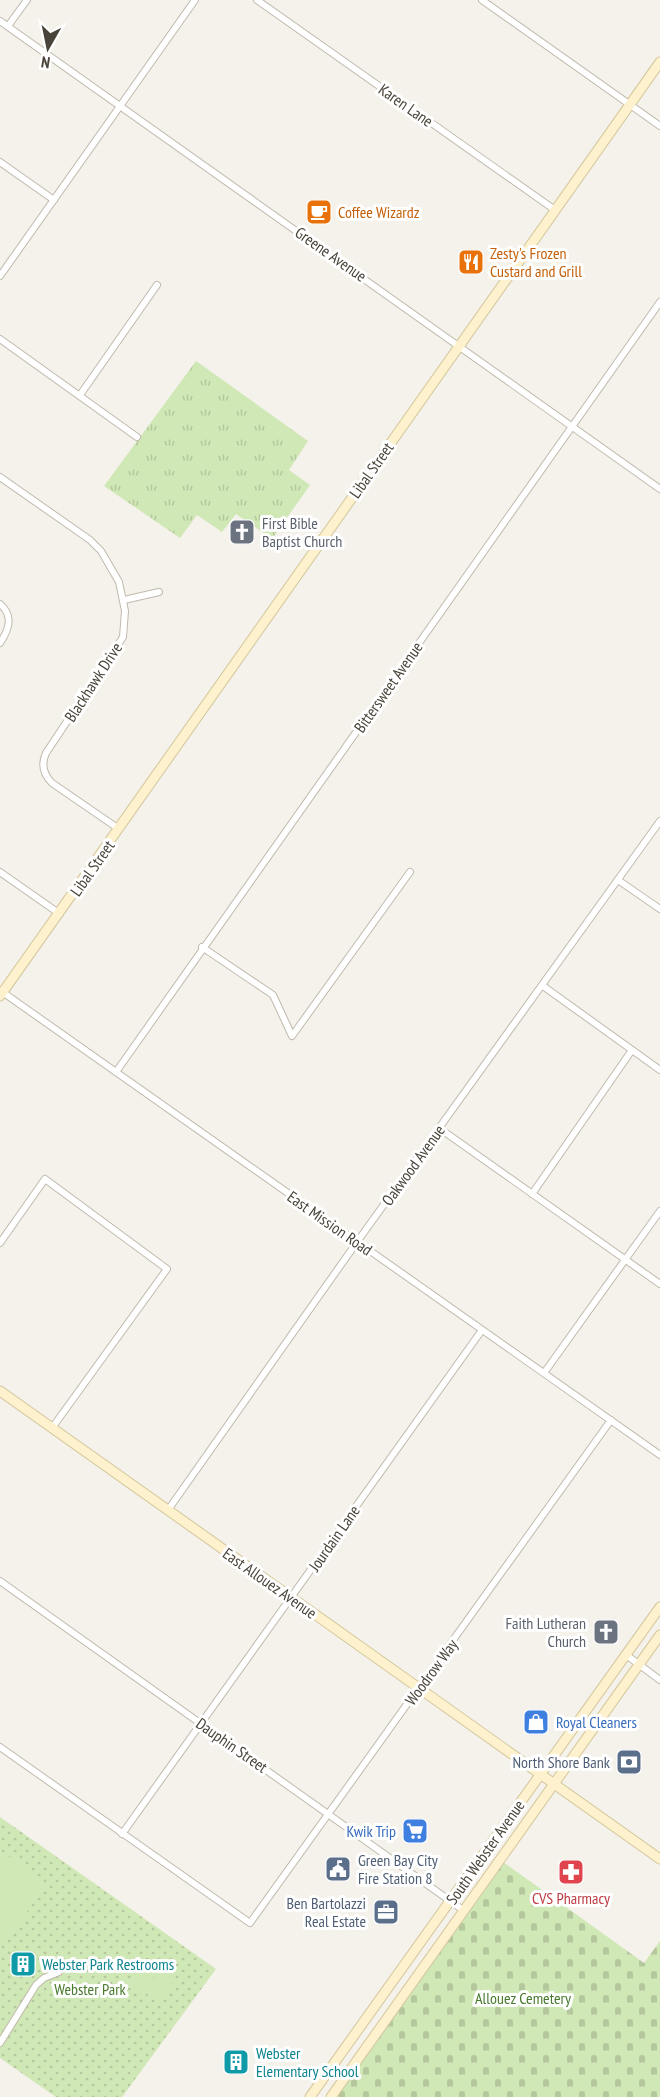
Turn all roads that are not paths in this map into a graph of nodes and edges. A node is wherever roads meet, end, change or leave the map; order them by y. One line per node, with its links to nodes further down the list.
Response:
1 (27, 0): 6 (street)
2 (195, 0): 9 (street)
3 (257, 0): 13 (street, Karen Lane)
4 (482, 0): 8 (street)
5 (0, 21): 6 (street, Greene Avenue)
6 (8, 26): 9 (street, Greene Avenue)
7 (660, 62): 8 (street, Libal Street)
8 (630, 104): 10 (street); 13 (street, Libal Street)
9 (120, 105): 12 (street); 18 (street, Greene Avenue)
10 (660, 126)
11 (0, 162): 12 (street)
12 (54, 200): 14 (street)
13 (555, 210): 18 (street, Libal Street)
14 (0, 276)
15 (157, 285): 19 (street)
16 (660, 302): 20 (street, Bittersweet Avenue)
17 (0, 339): 19 (street)
18 (459, 345): 20 (street, Greene Avenue); 29 (street, Libal Street)
19 (80, 395): 21 (street)
20 (572, 426): 23 (street, Greene Avenue); 35 (street, Bittersweet Avenue)
21 (137, 437)
22 (0, 477): 25 (street, Blackhawk Drive)
23 (660, 489)
24 (159, 592): 25 (street)
25 (124, 600): 29 (street, Blackhawk Drive)
26 (0, 604): 27 (street)
27 (0, 644)
28 (660, 821): 32 (street, Oakwood Avenue)
29 (119, 829): 34 (street, Libal Street)
30 (0, 872): 34 (street)
31 (410, 872): 35 (street)
32 (618, 880): 33 (street); 36 (street, Oakwood Avenue)
33 (660, 909)
34 (60, 914): 37 (street, Libal Street)
35 (202, 947): 40 (street, Bittersweet Avenue)
36 (543, 986): 38 (street); 41 (street, Oakwood Avenue)
37 (1, 993): 40 (street, East Mission Road)
38 (632, 1050): 39 (street); 42 (street)
39 (660, 1070)
40 (116, 1072): 44 (street, East Mission Road)
41 (439, 1128): 42 (street); 44 (street, Oakwood Avenue)
42 (532, 1194): 46 (street)
43 (660, 1211): 46 (street)
44 (357, 1242): 48 (street, East Mission Road); 54 (street, Oakwood Avenue)
45 (0, 1243): 52 (street)
46 (625, 1260): 47 (street); 49 (street)
47 (660, 1284)
48 (482, 1330): 49 (street, East Mission Road); 56 (street, Jourdain Lane)
49 (544, 1373): 51 (street, East Mission Road)
50 (0, 1392): 52 (street, East Allouez Avenue)
51 (611, 1420): 53 (street, East Mission Road); 62 (street, Woodrow Way)
52 (52, 1428): 54 (street, East Allouez Avenue)
53 (660, 1455)
54 (168, 1510): 56 (street, East Allouez Avenue)
55 (0, 1581): 63 (street, Dauphin Street)
56 (291, 1598): 62 (street, East Allouez Avenue); 63 (street, Jourdain Lane)
57 (660, 1607): 59 (street, South Webster Avenue)
58 (660, 1635): 60 (street, South Webster Avenue)
59 (625, 1654): 60 (street); 65 (street, South Webster Avenue)
60 (639, 1665): 61 (street); 66 (street, South Webster Avenue)
61 (660, 1680)
62 (419, 1688): 65 (street, East Allouez Avenue); 67 (street, Woodrow Way)
63 (201, 1723): 67 (street, Dauphin Street); 68 (street, Jourdain Lane)
64 (0, 1748): 68 (street)
65 (540, 1773): 66 (street, East Allouez Avenue); 70 (street, South Webster Avenue)
66 (554, 1783): 69 (street, East Allouez Avenue); 71 (street, South Webster Avenue)
67 (330, 1814): 68 (street, Woodrow Way); 70 (street, Dauphin Street)
68 (122, 1834)
69 (660, 1858)
70 (451, 1900): 71 (street, Dauphin Street); 74 (street, South Webster Avenue)
71 (463, 1910): 75 (street, South Webster Avenue)
72 (60, 1972): 73 (street)
73 (0, 2043)
74 (310, 2097)
75 (331, 2097)

